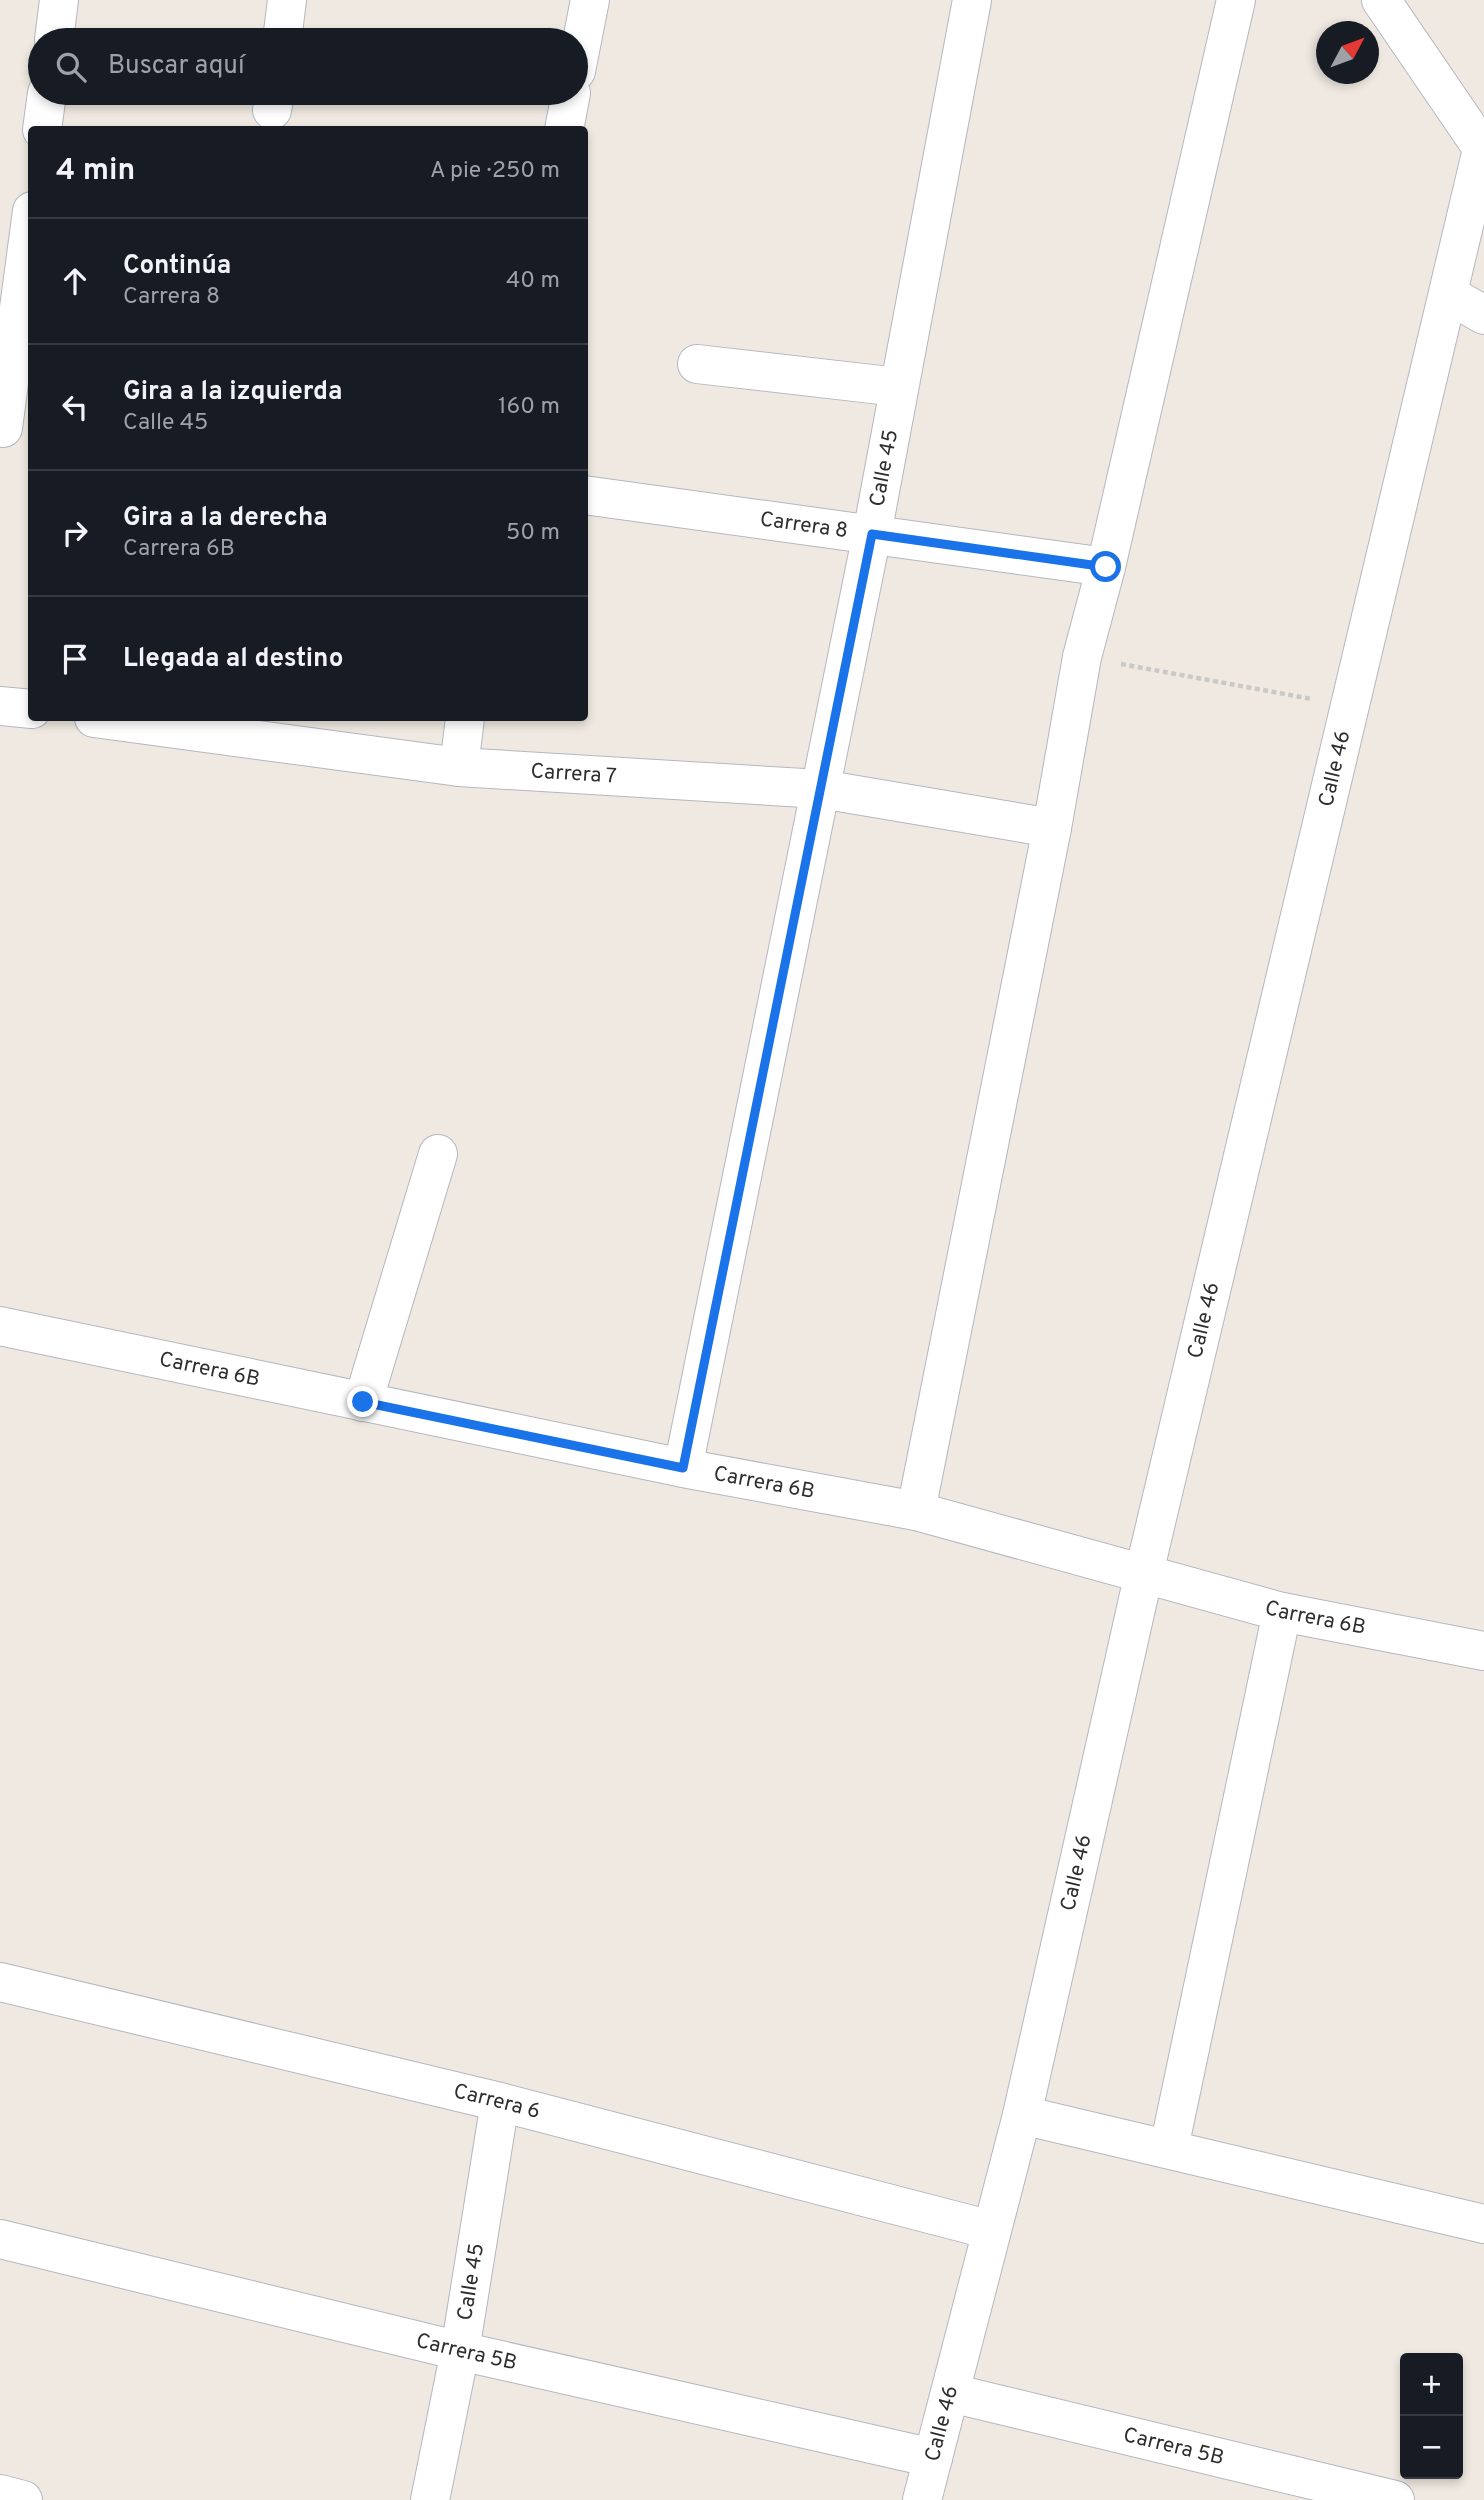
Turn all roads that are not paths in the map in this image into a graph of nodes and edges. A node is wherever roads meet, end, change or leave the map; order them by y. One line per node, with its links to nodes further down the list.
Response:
1 (59, 0): 7 (street)
2 (287, 0): 8 (street)
3 (590, 0): 9 (street)
4 (972, 0): 19 (street, Calle 45)
5 (1236, 0): 23 (street)
6 (1381, 0): 14 (street)
7 (56, 28)
8 (284, 28)
9 (584, 28)
10 (45, 105): 12 (street)
11 (569, 105): 13 (street)
12 (43, 126)
13 (565, 126)
14 (1483, 144): 16 (street, Calle 46)
15 (28, 255): 20 (street)
16 (1449, 295): 17 (street); 36 (street, Calle 46)
17 (1484, 315)
18 (697, 365): 19 (street)
19 (898, 387): 22 (street, Calle 45)
20 (12, 429)
21 (588, 496): 22 (street, Carrera 8)
22 (872, 534): 23 (street, Carrera 8); 29 (street, Calle 45)
23 (1106, 567): 30 (street)
24 (0, 706): 25 (street)
25 (28, 709)
26 (116, 721): 28 (street, Carrera 7)
27 (465, 721): 28 (street)
28 (459, 767): 29 (street, Carrera 7)
29 (821, 789): 30 (street, Carrera 7); 34 (street, Calle 45)
30 (1052, 828): 35 (street)
31 (438, 1154): 33 (street)
32 (0, 1326): 33 (street, Carrera 6B)
33 (363, 1402): 34 (street, Carrera 6B)
34 (683, 1468): 35 (street, Carrera 6B)
35 (916, 1511): 36 (street, Carrera 6B)
36 (1144, 1573): 37 (street, Carrera 6B); 41 (street, Calle 46)
37 (1282, 1612): 38 (street, Carrera 6B); 42 (street)
38 (1484, 1651)
39 (0, 1982): 40 (street, Carrera 6)
40 (500, 2102): 44 (street, Carrera 6); 46 (street, Calle 45)
41 (1022, 2115): 42 (street); 44 (street, Calle 46)
42 (1169, 2148): 43 (street)
43 (1484, 2224)
44 (991, 2230): 47 (street, Calle 46)
45 (0, 2239): 46 (street, Carrera 5B)
46 (460, 2351): 48 (street, Carrera 5B); 51 (street, Calle 45)
47 (951, 2393): 48 (street, Calle 46); 53 (street, Carrera 5B)
48 (933, 2458): 52 (street, Calle 46)
49 (0, 2494): 50 (street)
50 (23, 2500)
51 (430, 2500)
52 (922, 2500)
53 (1395, 2500)

